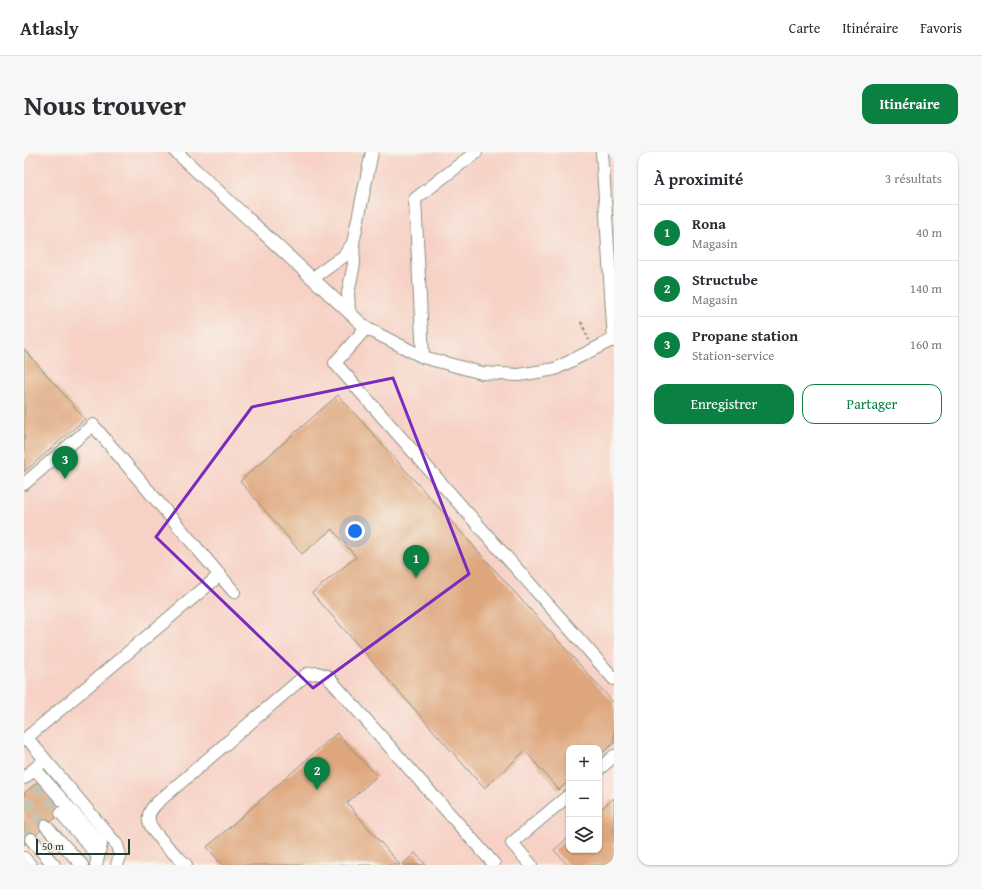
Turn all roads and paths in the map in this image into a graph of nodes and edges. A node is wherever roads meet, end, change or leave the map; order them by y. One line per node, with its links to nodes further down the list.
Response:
1 (176, 152): 6 (lane)
2 (372, 152): 5 (lane)
3 (476, 152): 12 (lane)
4 (602, 152): 10 (lane)
5 (353, 243): 6 (lane); 7 (lane)
6 (313, 278): 7 (lane)
7 (349, 312): 9 (lane)
8 (581, 322): 11 (path)
9 (366, 328): 12 (lane); 16 (lane)
10 (614, 340): 11 (lane)
11 (592, 350): 12 (lane)
12 (423, 357)
13 (24, 484): 14 (lane)
14 (220, 575): 15 (lane); 17 (lane)
15 (234, 592)
16 (614, 679)
17 (25, 739): 19 (lane)
18 (614, 756): 20 (lane)
19 (45, 759): 21 (lane); 31 (lane)
20 (602, 766)
21 (31, 776): 27 (lane)
22 (566, 798): 34 (lane)
23 (61, 814): 27 (lane)
24 (46, 826): 30 (lane)
25 (31, 839): 29 (lane)
26 (24, 858): 28 (lane)
27 (97, 861)
28 (30, 865)
29 (54, 865)
30 (82, 865)
31 (117, 865)
32 (186, 865): 33 (lane)
33 (494, 865)
34 (531, 865)

